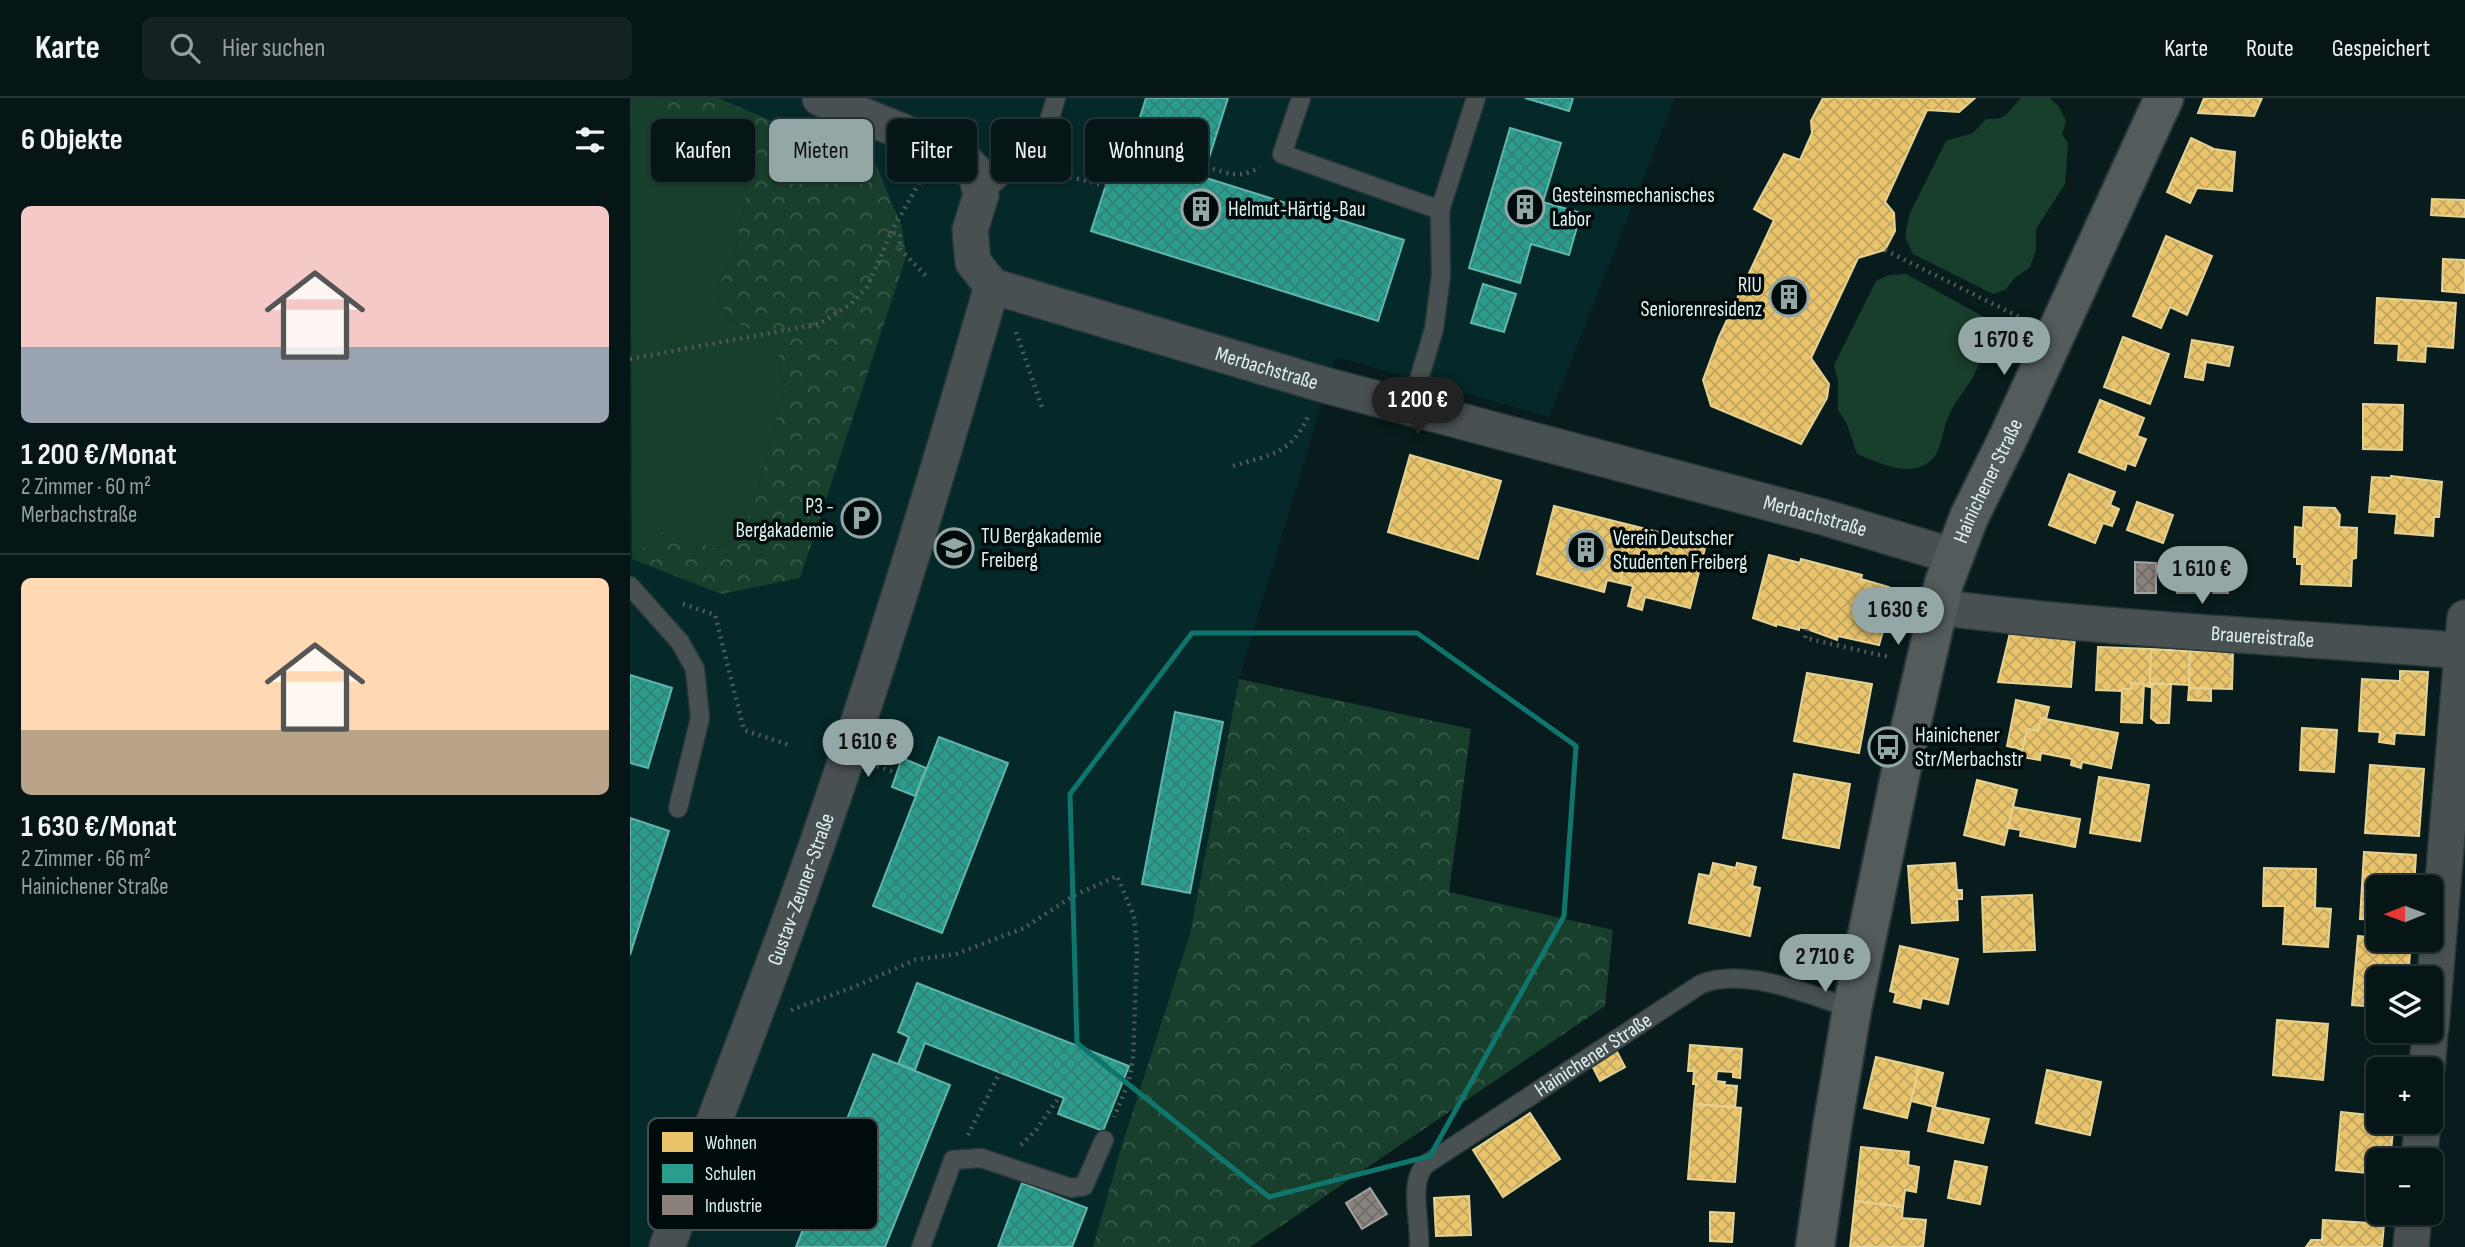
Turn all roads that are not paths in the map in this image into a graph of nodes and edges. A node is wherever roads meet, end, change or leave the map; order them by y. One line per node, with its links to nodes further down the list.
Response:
1 (820, 98): 6 (street)
2 (1056, 98): 6 (lane)
3 (1301, 98): 7 (lane)
4 (1476, 98): 7 (lane)
5 (2164, 98): 10 (main road, Hainichener Straße)
6 (981, 195): 8 (street)
7 (1440, 210): 9 (lane)
8 (992, 286): 9 (street, Merbachstraße); 17 (street, Gustav-Zeuner-Straße)
9 (1410, 406): 10 (street, Merbachstraße)
10 (1952, 556): 12 (main road, Hainichener Straße)
11 (630, 586): 14 (lane)
12 (1937, 607): 13 (street, Brauereistraße); 16 (main road, Hainichener Straße)
13 (2464, 640): 15 (street)
14 (678, 808)
15 (2436, 966)
16 (1852, 1009): 23 (lane, Hainichener Straße); 24 (main road, Hainichener Straße)
17 (715, 1118)
18 (1104, 1140): 22 (lane)
19 (2413, 1225): 25 (street)
20 (673, 1230): 21 (street, Gustav-Zeuner-Straße)
21 (667, 1247)
22 (921, 1247)
23 (1419, 1247)
24 (1815, 1247)
25 (2411, 1247)

